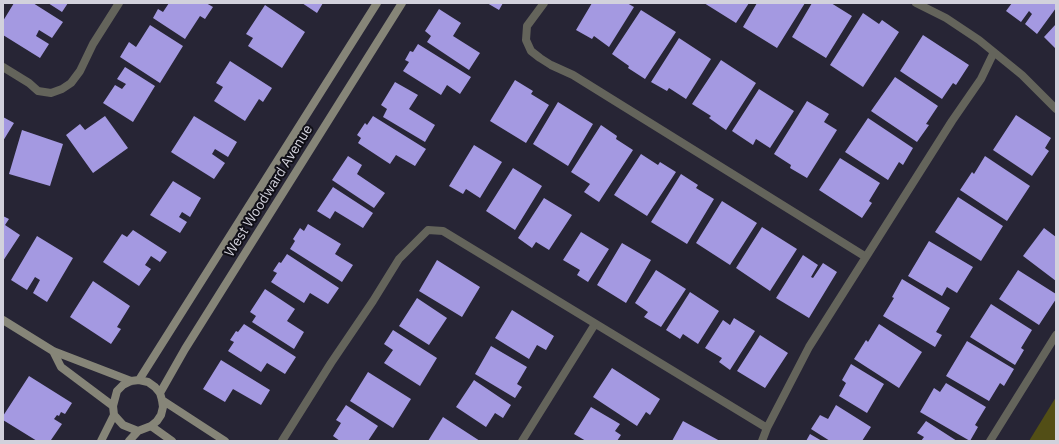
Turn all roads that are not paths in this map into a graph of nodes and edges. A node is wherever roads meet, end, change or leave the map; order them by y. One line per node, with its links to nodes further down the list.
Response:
1 (119, 3): 7 (street)
2 (377, 3): 14 (street, West Woodward Avenue)
3 (402, 3): 15 (street, West Woodward Avenue)
4 (544, 3): 9 (street)
5 (916, 3): 6 (street)
6 (994, 52): 8 (street); 9 (street)
7 (3, 67)
8 (1056, 109)
9 (866, 257): 19 (street)
10 (3, 320): 13 (street)
11 (595, 324): 19 (street); 25 (street); 26 (street)
12 (1056, 335): 28 (street)
13 (53, 351): 14 (street); 16 (street)
14 (135, 381): 15 (street); 16 (street)
15 (161, 396): 18 (street); 24 (street)
16 (113, 406): 17 (street)
17 (114, 415): 20 (street); 21 (street)
18 (151, 426): 20 (street); 23 (street)
19 (767, 428): 27 (street)
20 (138, 431): 22 (street)
21 (101, 441)
22 (129, 441)
23 (172, 441)
24 (225, 441)
25 (282, 441)
26 (522, 441)
27 (762, 441)
28 (990, 441)

